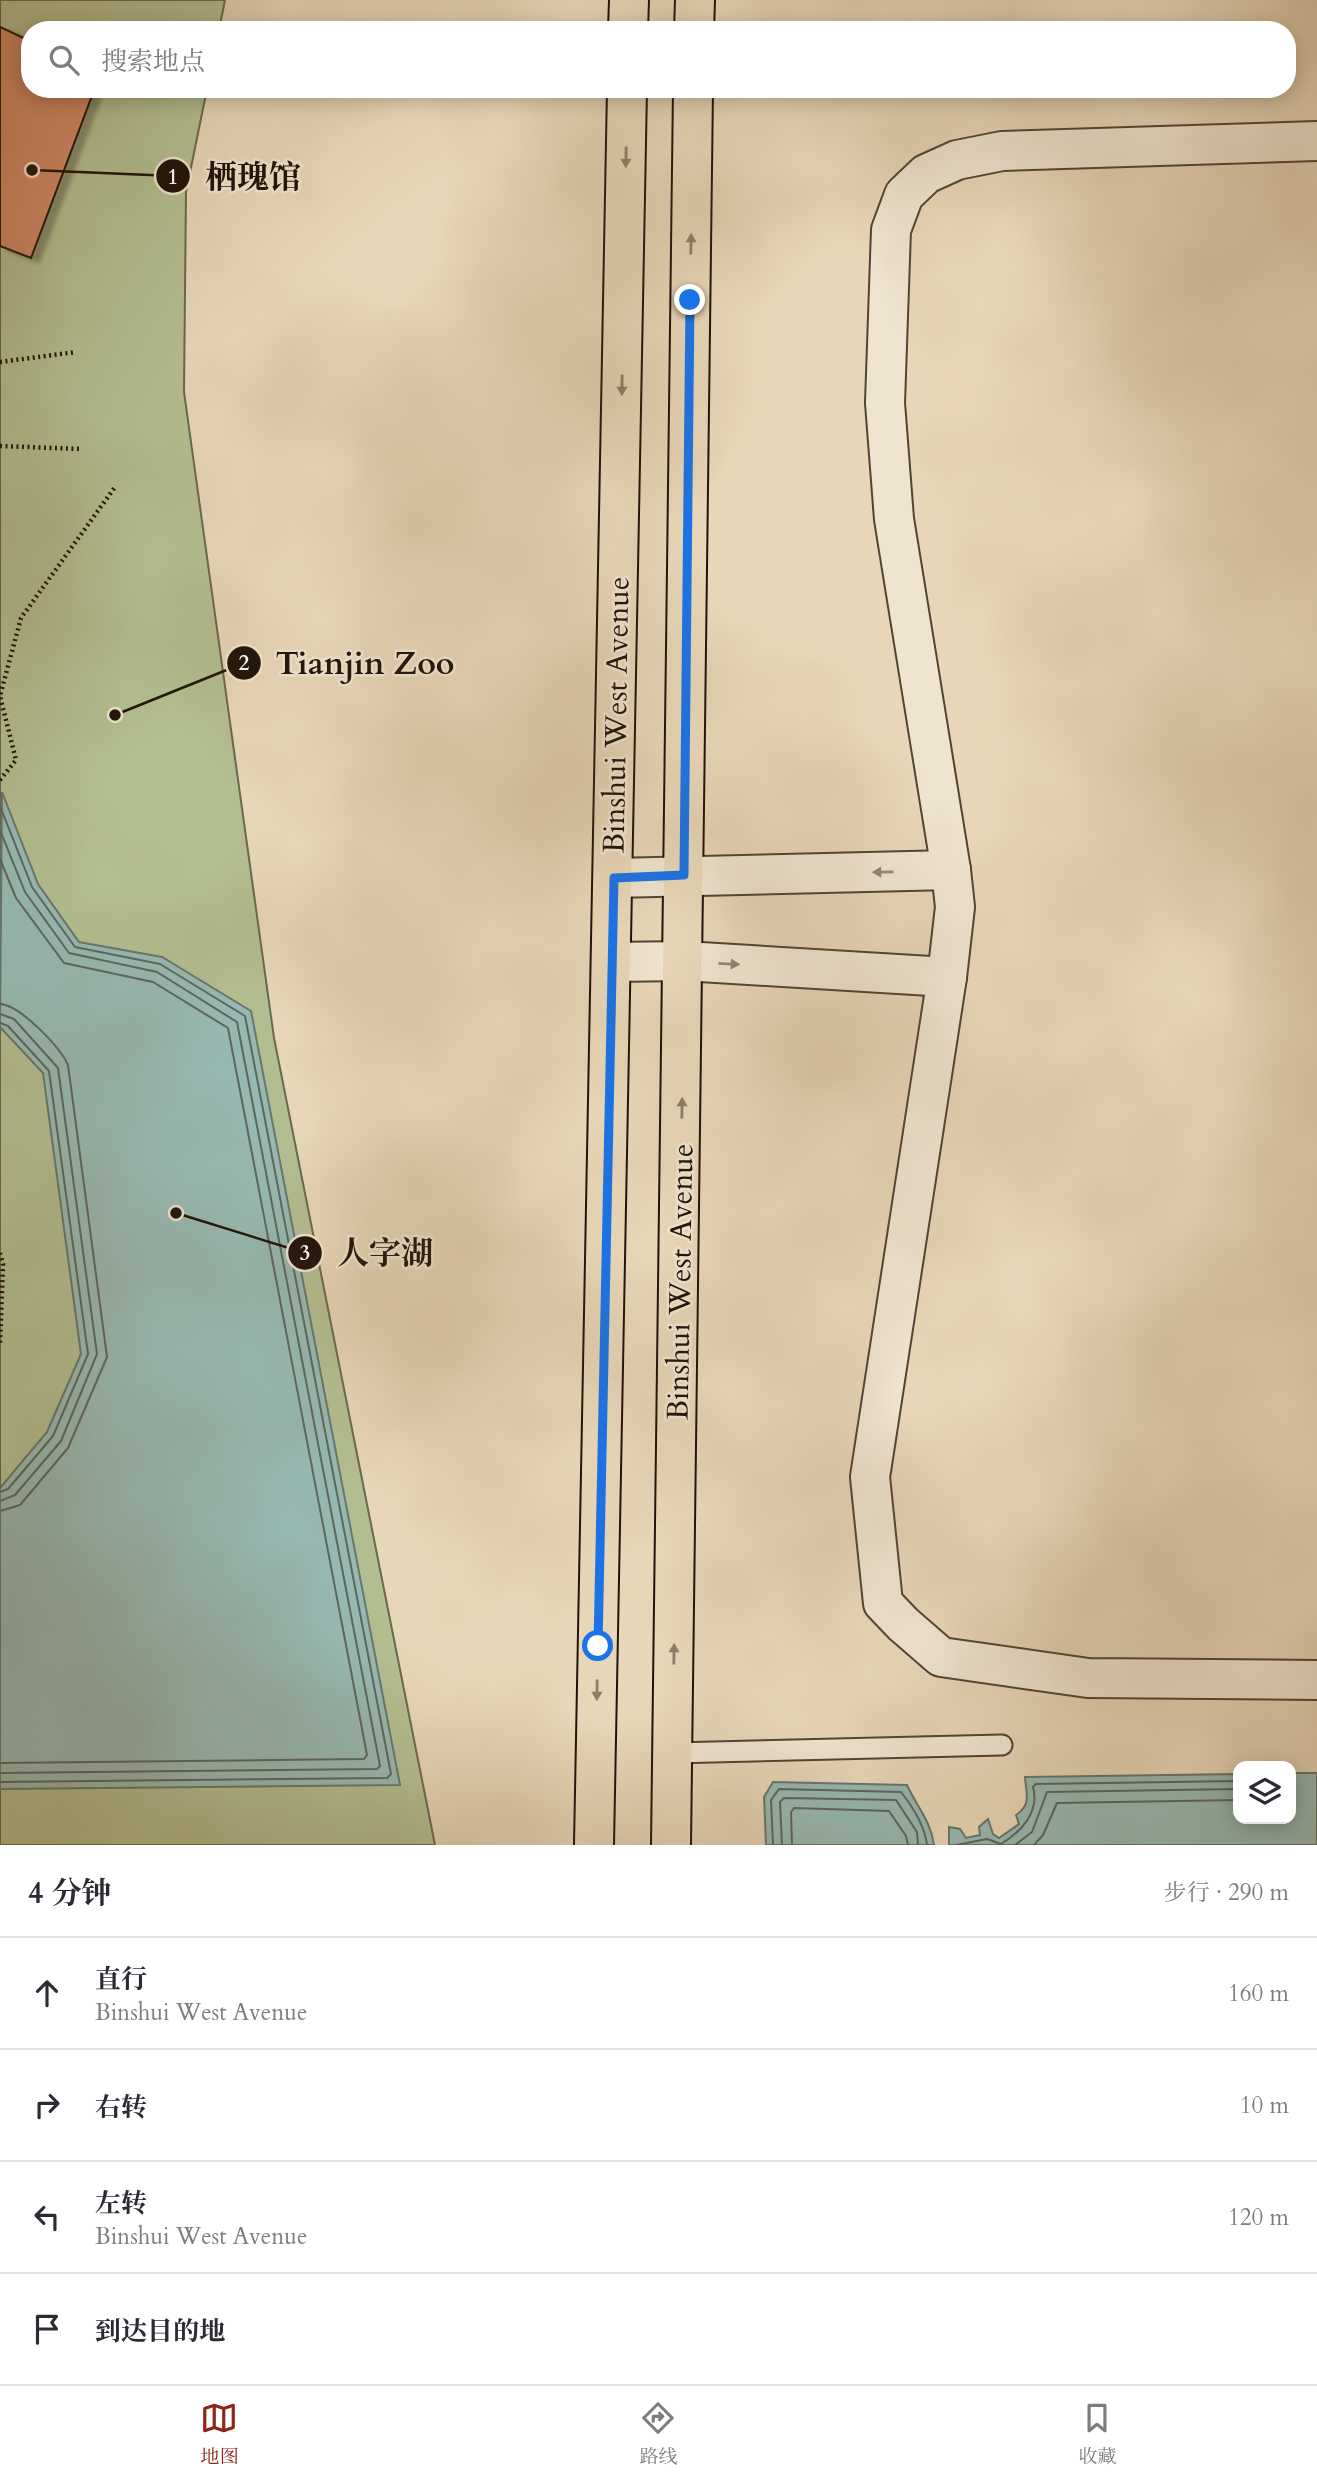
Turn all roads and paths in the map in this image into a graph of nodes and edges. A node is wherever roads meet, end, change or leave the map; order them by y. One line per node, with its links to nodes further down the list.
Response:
1 (629, 0): 3 (main road)
2 (695, 0): 4 (main road)
3 (628, 21)
4 (694, 21)
5 (627, 98): 16 (main road, Binshui West Avenue, one-way to 16)
6 (693, 98): 15 (main road, Binshui West Avenue, one-way to 6)
7 (1317, 141): 14 (street)
8 (76, 352): 9 (path)
9 (0, 362)
10 (0, 446): 11 (path)
11 (81, 449)
12 (115, 487): 13 (path)
13 (0, 780)
14 (951, 870): 15 (street, one-way to 15); 19 (street)
15 (684, 875): 16 (street); 17 (main road, Binshui West Avenue)
16 (614, 878): 18 (main road, Binshui West Avenue)
17 (684, 961): 18 (street); 19 (street, one-way to 19); 24 (main road, Binshui West Avenue, one-way to 17)
18 (612, 962): 25 (main road, Binshui West Avenue, one-way to 25)
19 (947, 977): 22 (street)
20 (0, 1253): 21 (path)
21 (0, 1344)
22 (1317, 1680)
23 (1002, 1745): 24 (lane)
24 (672, 1753): 26 (main road, Binshui West Avenue)
25 (594, 1845)
26 (671, 1845)

